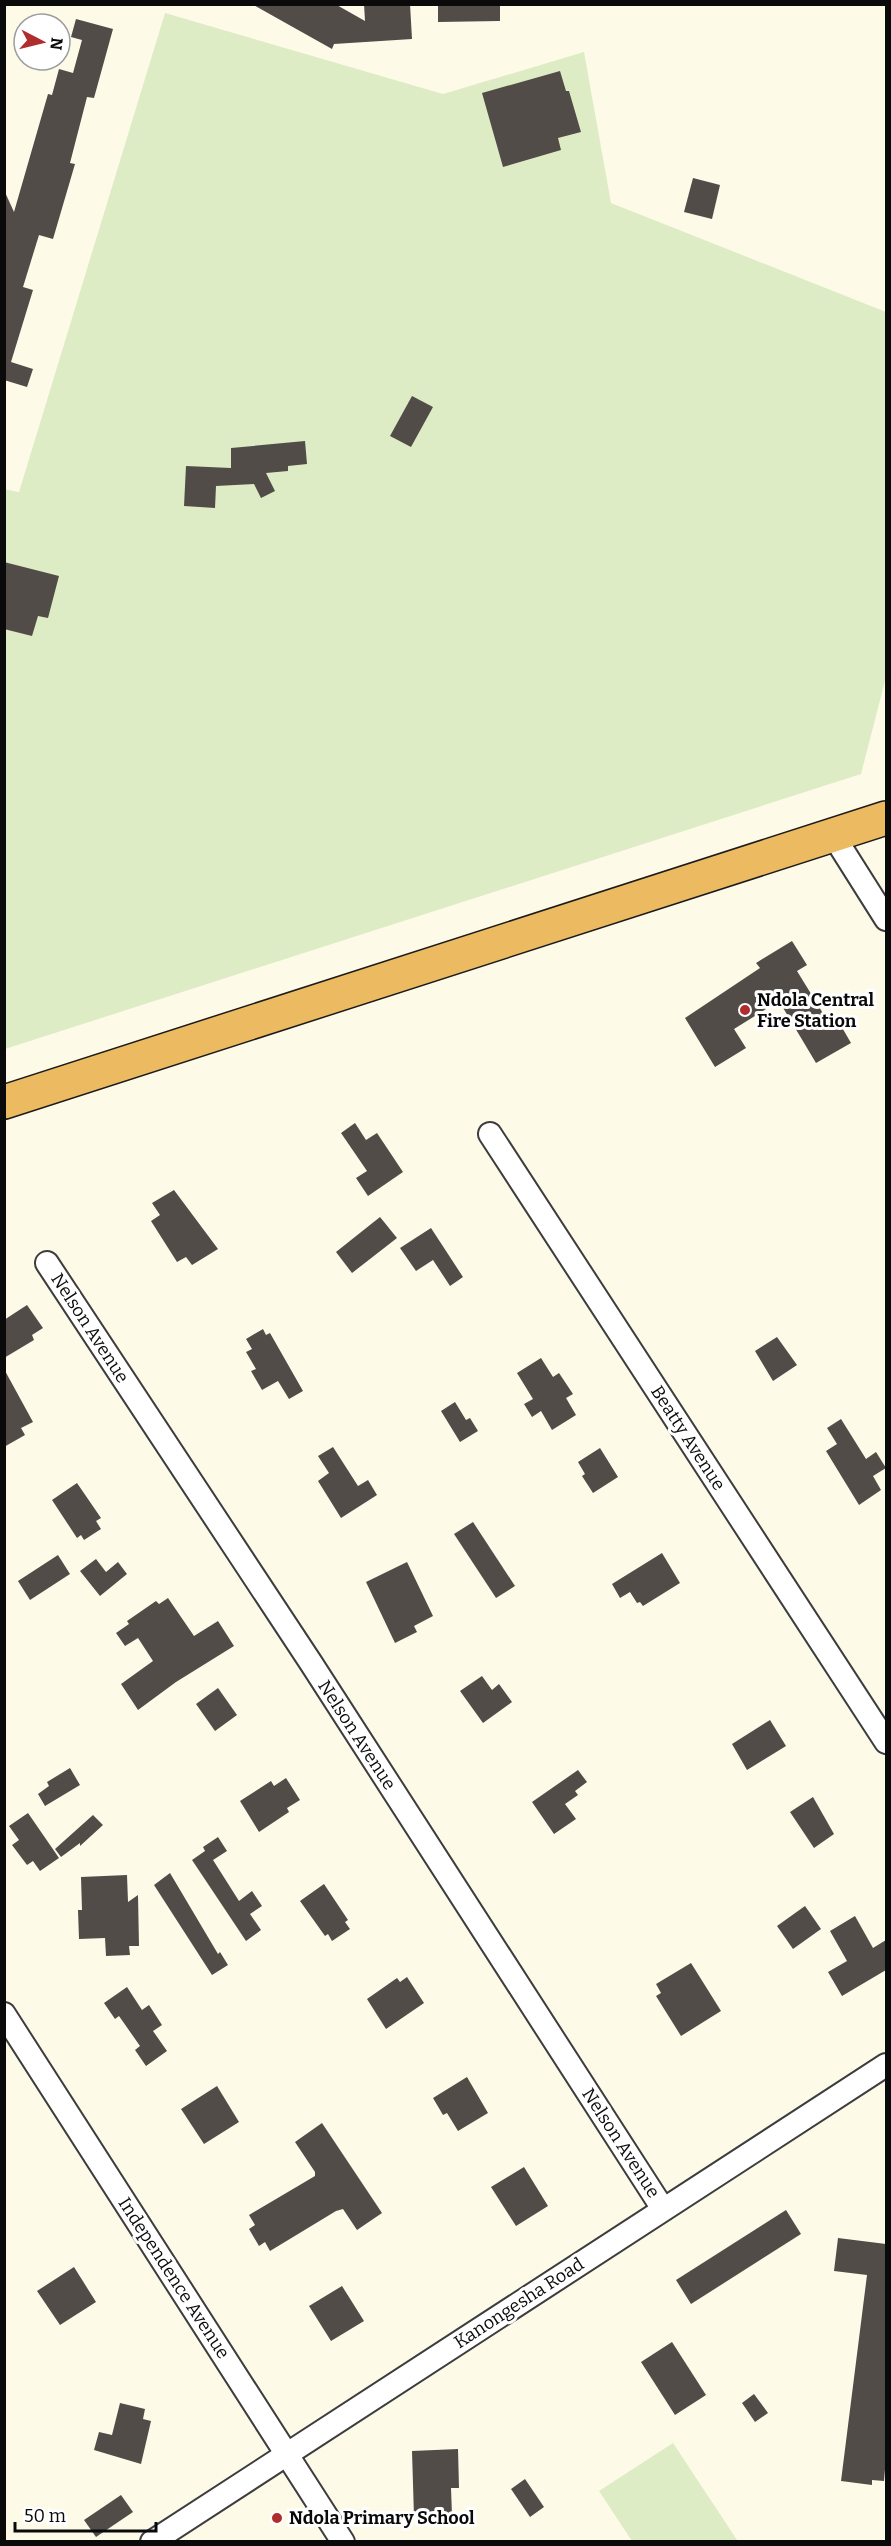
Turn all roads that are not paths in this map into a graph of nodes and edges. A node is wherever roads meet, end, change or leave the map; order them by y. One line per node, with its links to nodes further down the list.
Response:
1 (886, 818): 2 (highway)
2 (833, 835): 3 (street); 4 (highway)
3 (886, 919)
4 (4, 1102)
5 (490, 1134): 7 (street, Beatty Avenue)
6 (47, 1263): 10 (street, Nelson Avenue)
7 (886, 1742)
8 (4, 2014): 11 (street, Independence Avenue)
9 (886, 2065): 10 (street, Kanongesha Road)
10 (663, 2209): 11 (street, Kanongesha Road)
11 (288, 2455): 12 (street, Kanongesha Road); 13 (street, Independence Avenue)
12 (152, 2541)
13 (343, 2541)

